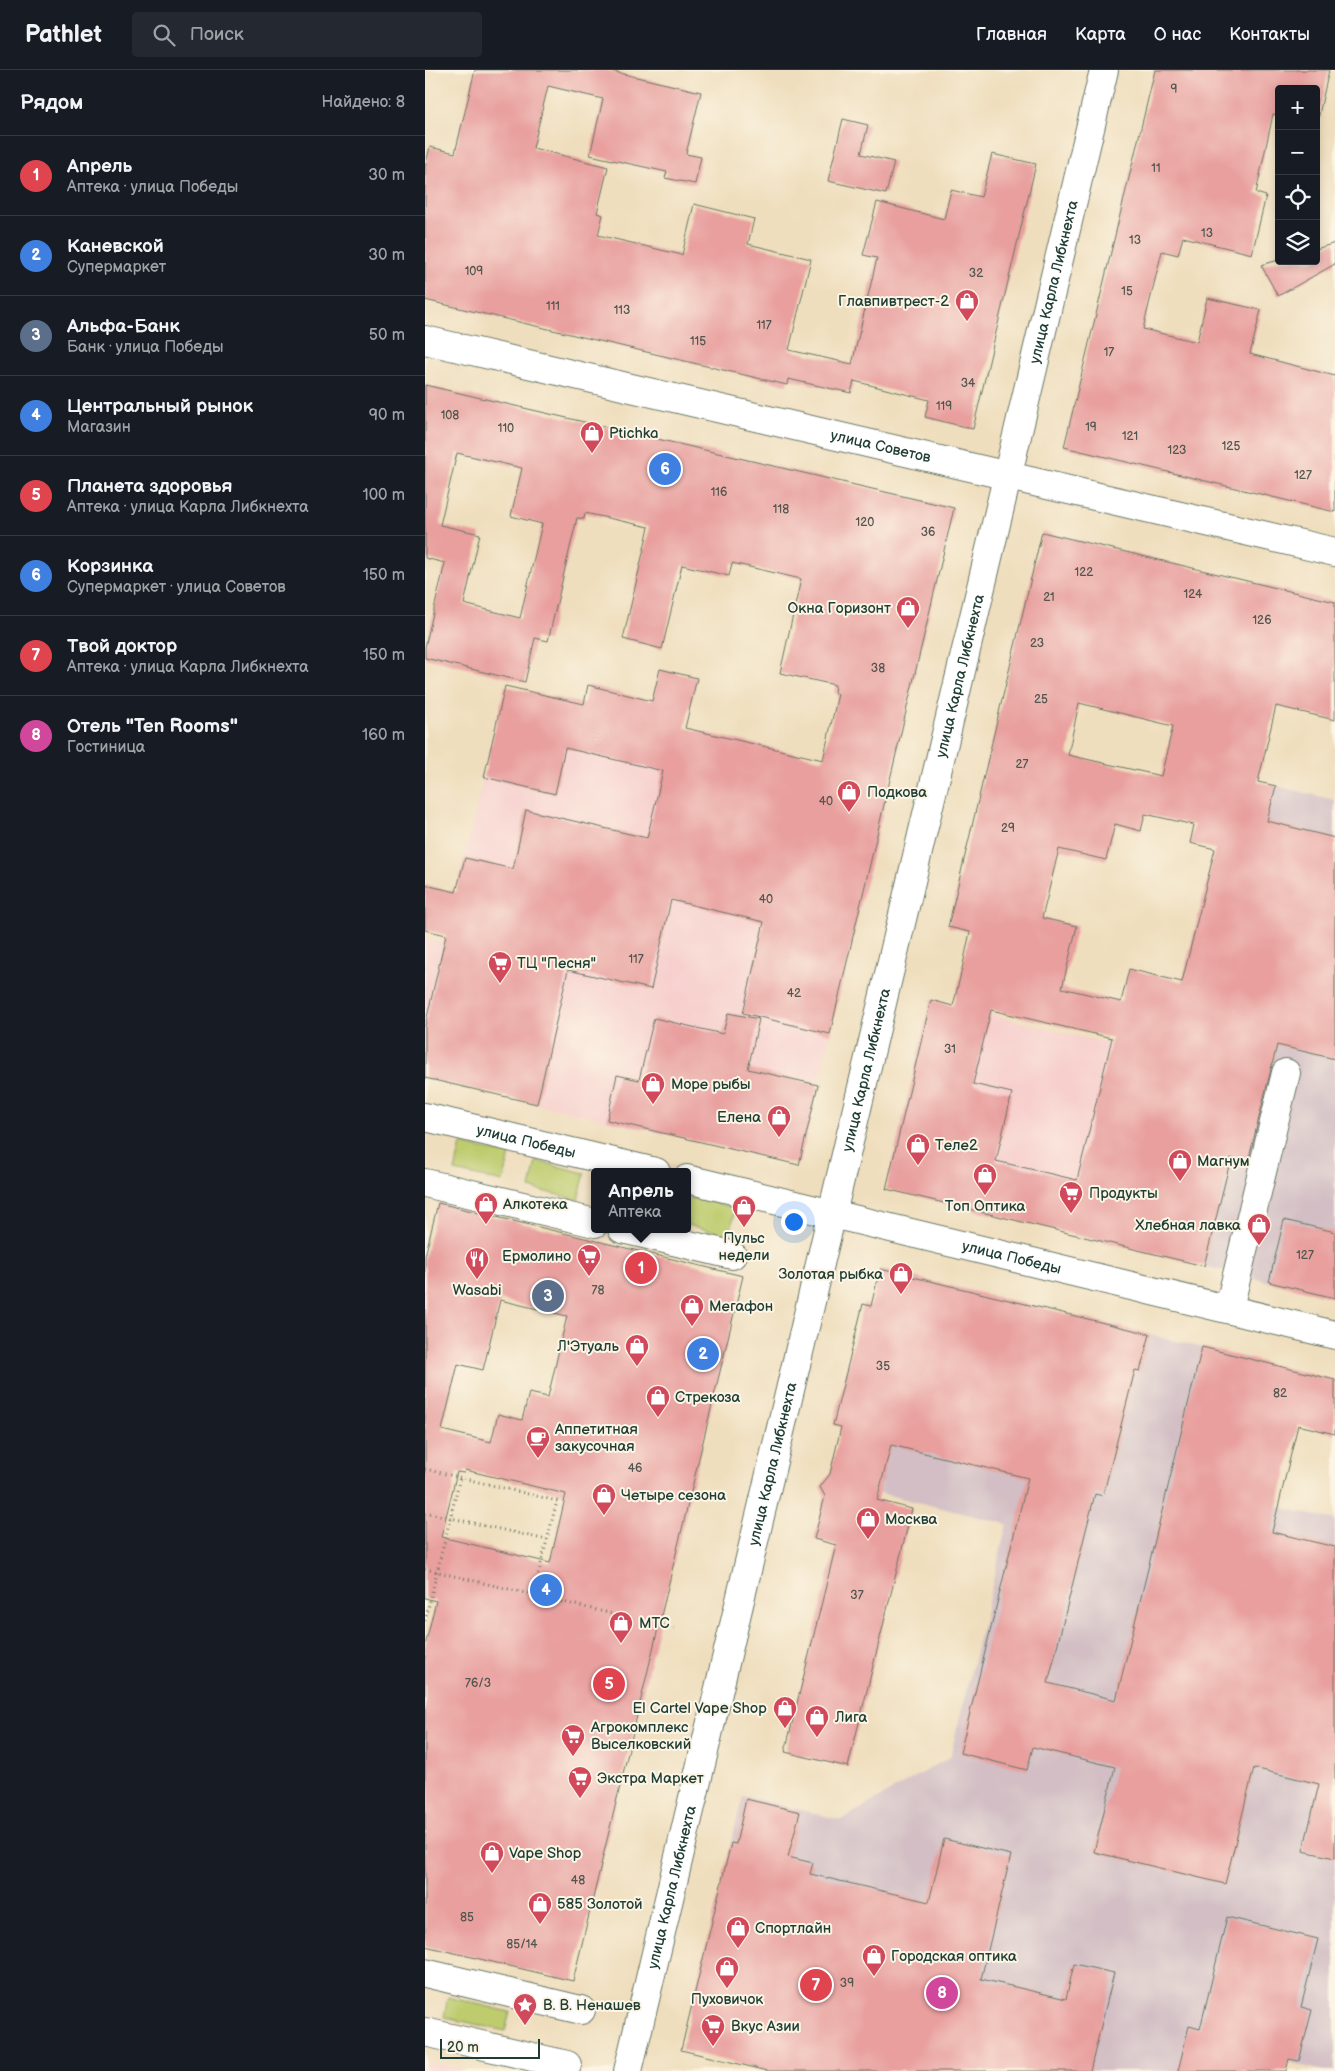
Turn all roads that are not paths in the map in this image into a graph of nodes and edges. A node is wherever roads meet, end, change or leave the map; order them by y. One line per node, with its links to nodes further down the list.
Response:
1 (1104, 70): 3 (street, улица Карла Либкнехта)
2 (425, 340): 3 (street, улица Советов)
3 (1007, 475): 4 (street, улица Советов); 10 (street, улица Карла Либкнехта)
4 (1335, 552)
5 (1286, 1073): 14 (street)
6 (425, 1117): 7 (street, улица Победы)
7 (639, 1168)
8 (691, 1180): 10 (street, улица Победы)
9 (425, 1182): 11 (street)
10 (832, 1213): 14 (street, улица Победы); 20 (street, улица Карла Либкнехта)
11 (591, 1222)
12 (638, 1233): 13 (street)
13 (733, 1256)
14 (1229, 1308): 15 (street, улица Победы)
15 (1335, 1335)
16 (425, 1973): 17 (street)
17 (581, 2010)
18 (425, 2032): 19 (street)
19 (567, 2065)
20 (628, 2071)

